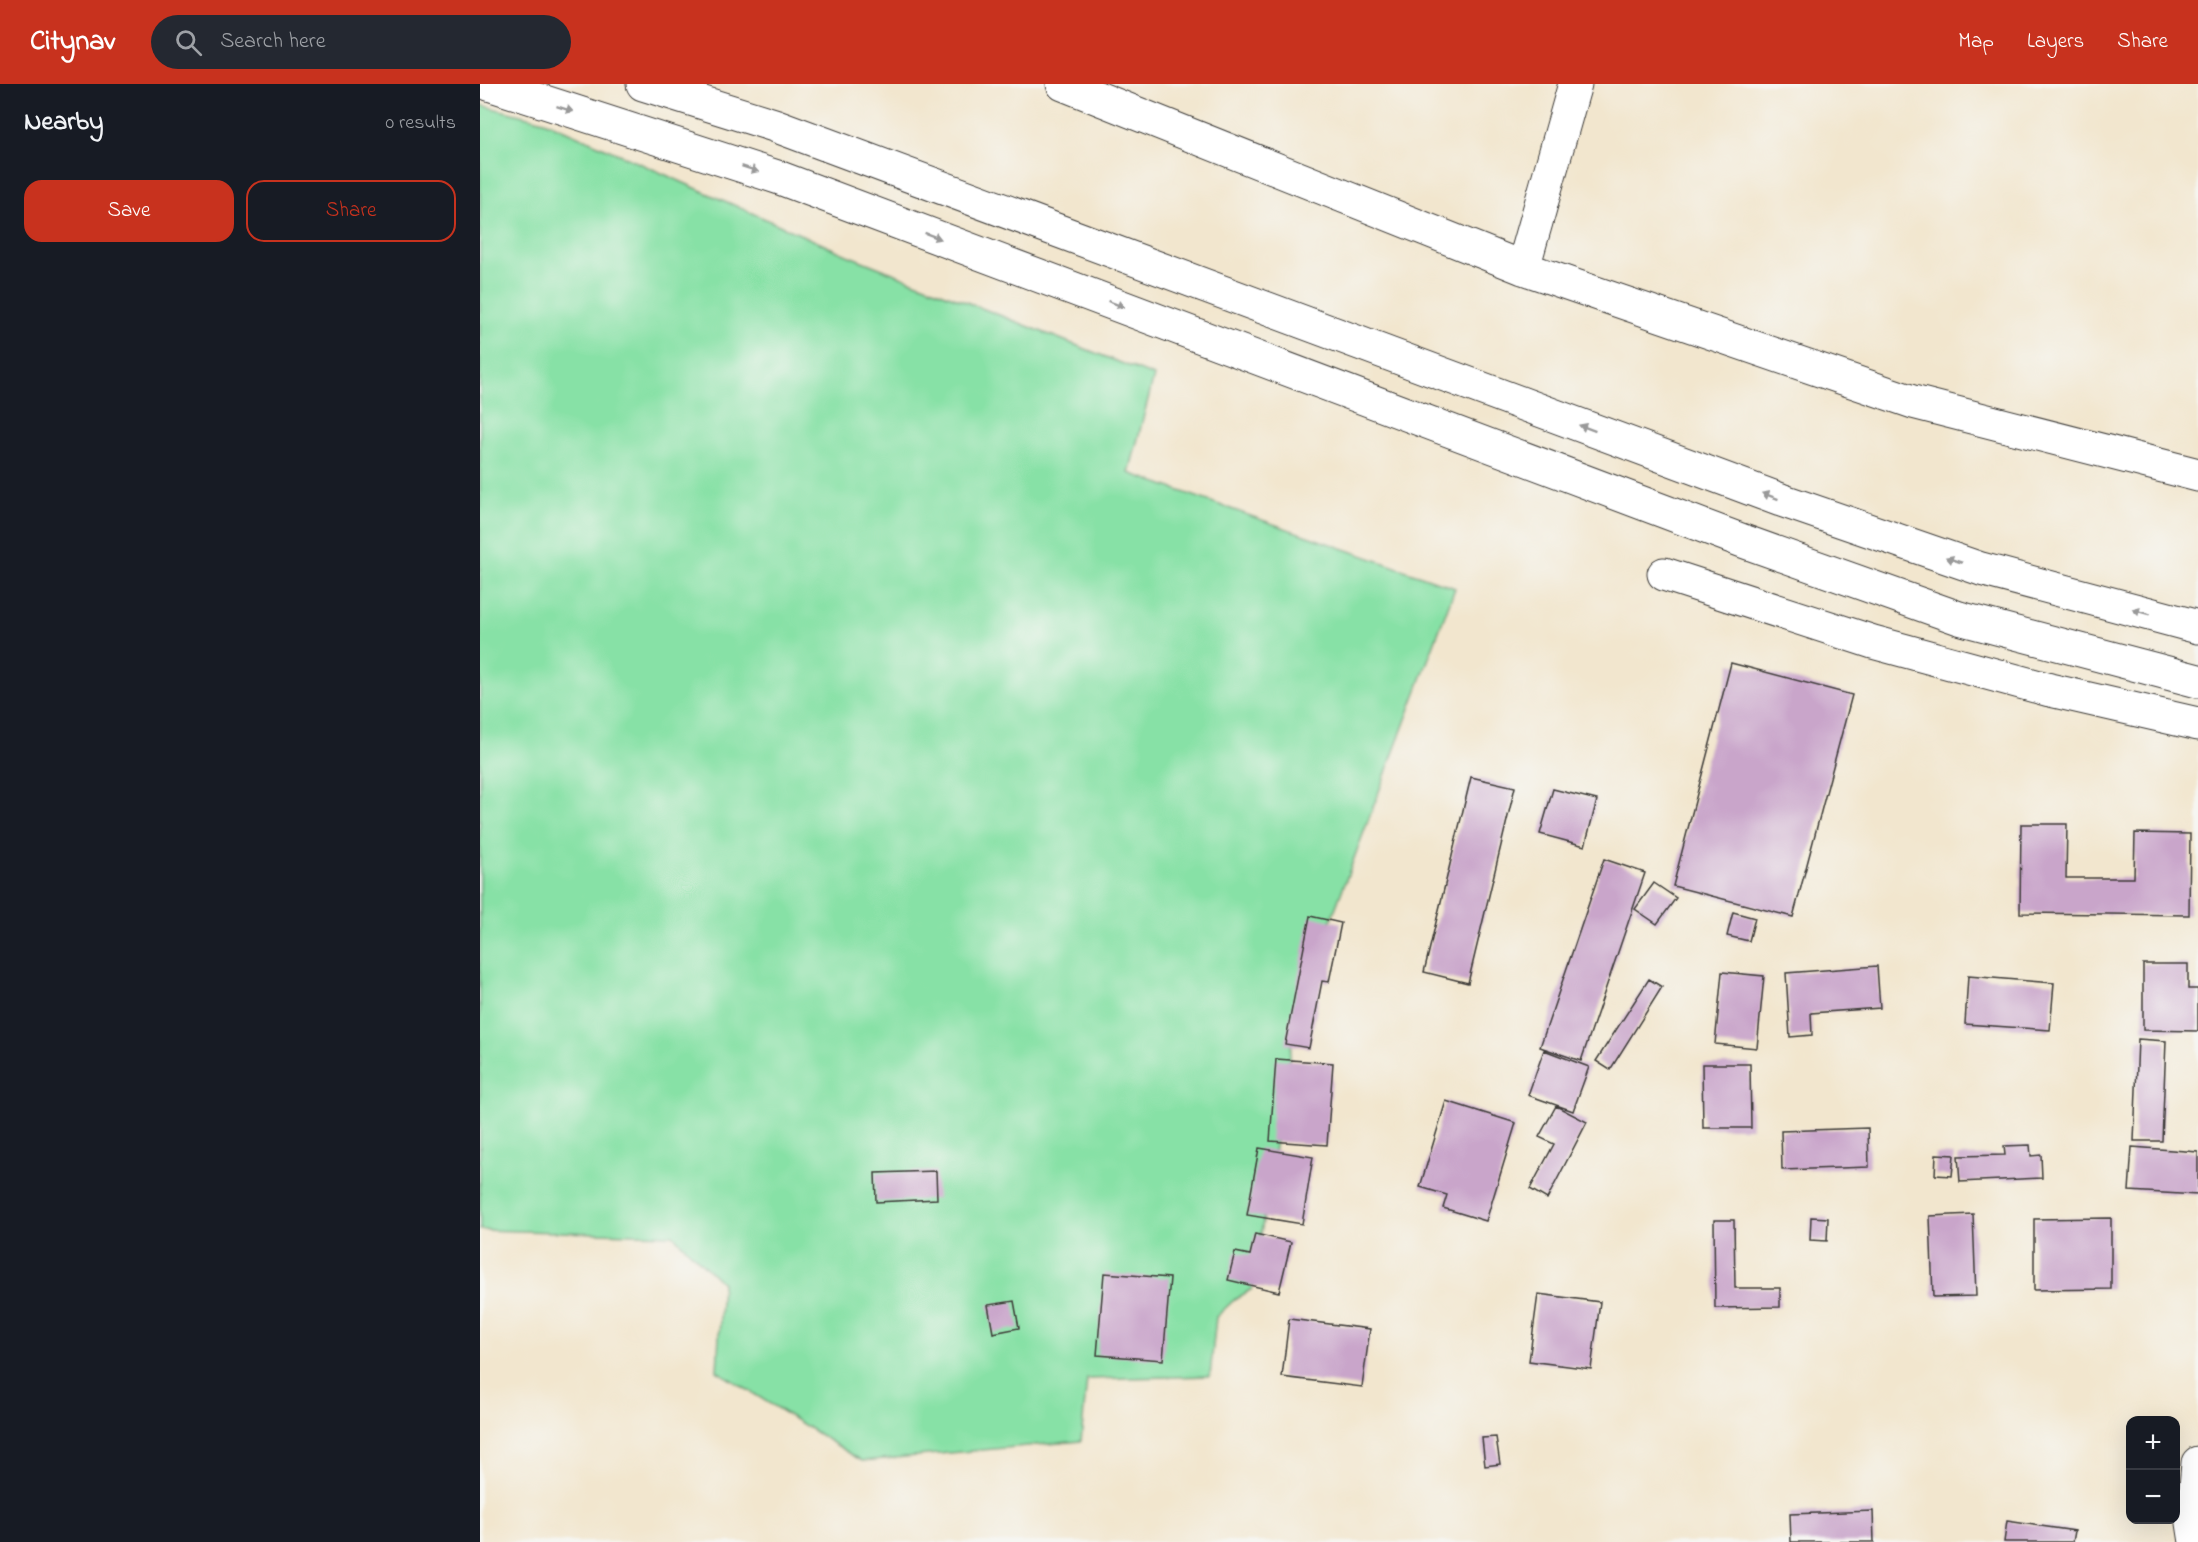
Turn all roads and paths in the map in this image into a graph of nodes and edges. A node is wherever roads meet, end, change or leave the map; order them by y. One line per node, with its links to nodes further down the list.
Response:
1 (489, 84): 9 (main road, one-way to 9)
2 (643, 84): 8 (main road, one-way to 2)
3 (1063, 84): 5 (main road)
4 (1575, 84): 5 (main road)
5 (1523, 268): 6 (main road)
6 (2198, 475)
7 (1664, 574): 10 (main road)
8 (2198, 627)
9 (2198, 681)
10 (2198, 724)
11 (2198, 1463): 12 (main road)
12 (2196, 1542)

